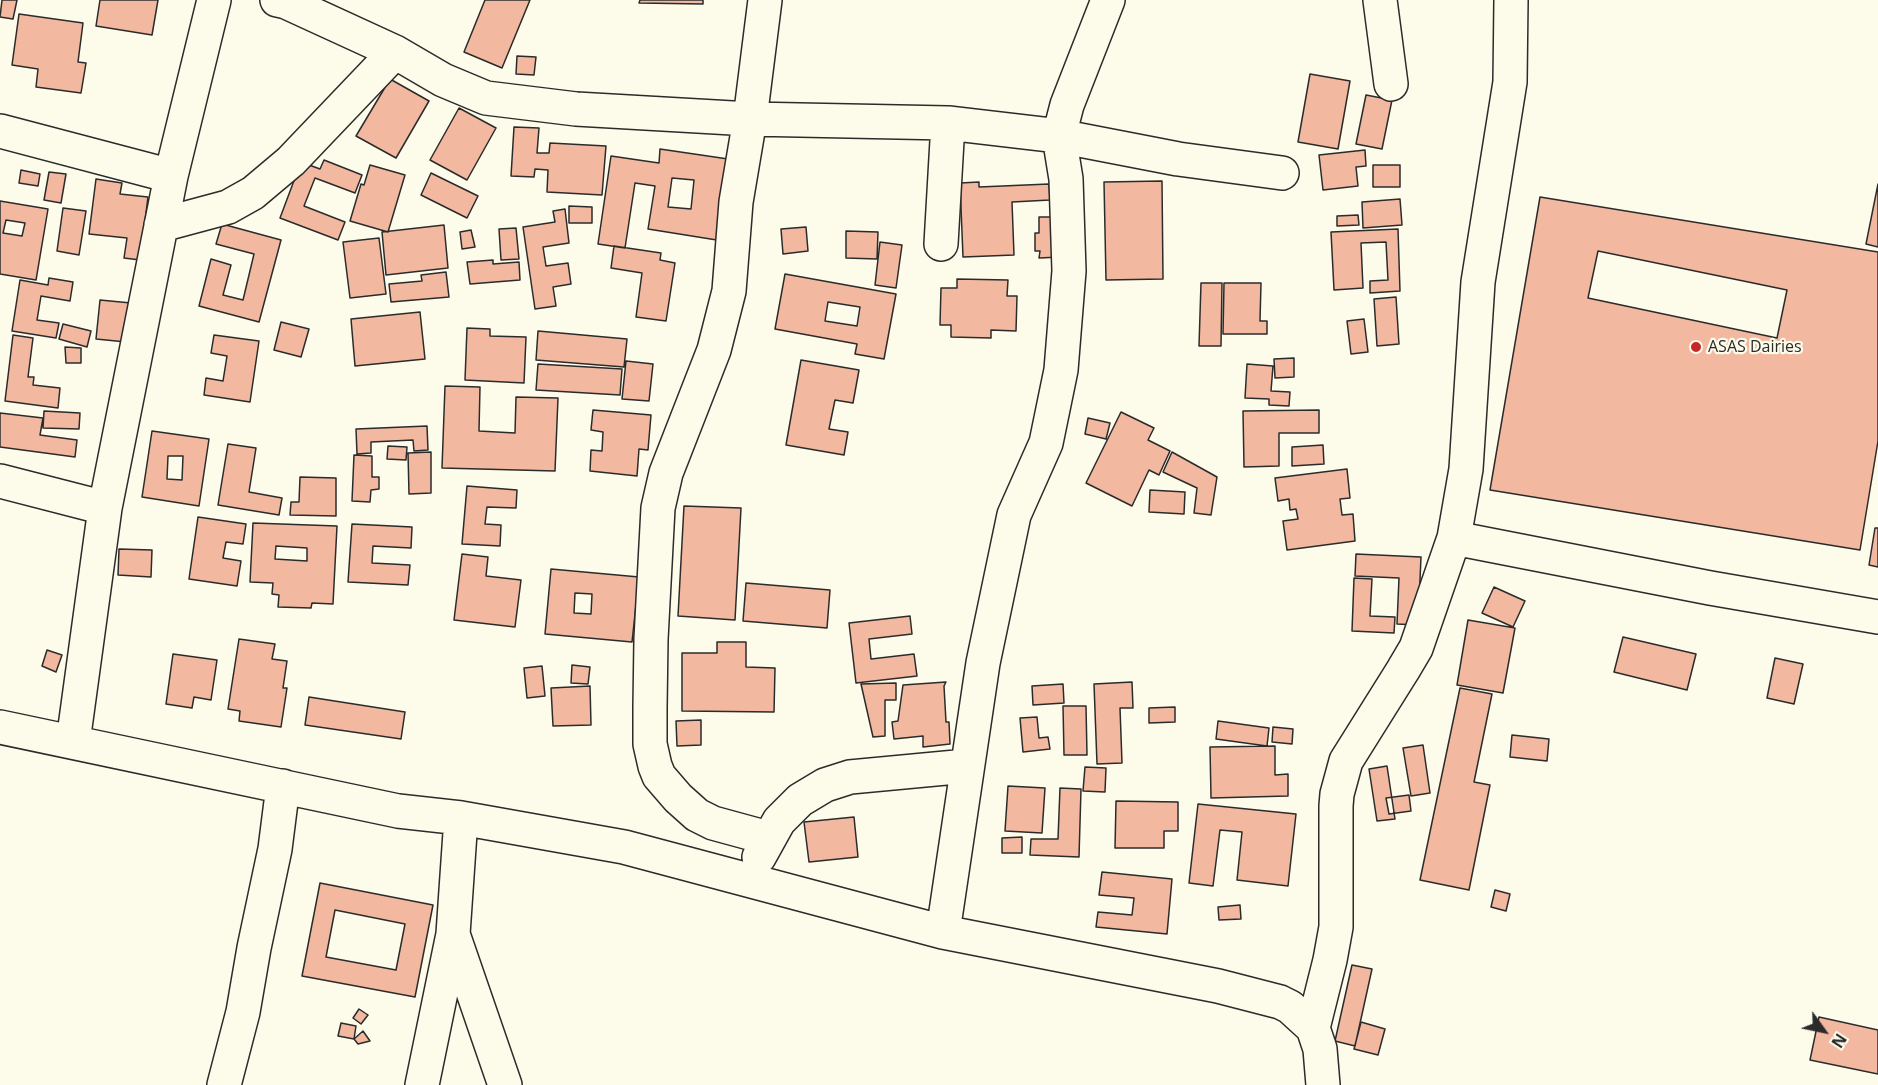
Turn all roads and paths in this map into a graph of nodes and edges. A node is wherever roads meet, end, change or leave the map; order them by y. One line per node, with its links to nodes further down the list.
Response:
1 (214, 0): 14 (street)
2 (277, 0): 7 (street)
3 (765, 0): 9 (street)
4 (1108, 0): 12 (street)
5 (1380, 0): 8 (street)
6 (1511, 0): 19 (street)
7 (395, 52): 9 (street); 15 (street)
8 (1391, 84)
9 (750, 119): 10 (street); 26 (street)
10 (948, 123): 12 (street); 16 (street)
11 (0, 131): 14 (street)
12 (1059, 136): 13 (street); 23 (street)
13 (1282, 173)
14 (171, 176): 15 (street)
15 (161, 225): 18 (street)
16 (941, 244)
17 (0, 481): 18 (street)
18 (105, 508): 22 (street)
19 (1454, 538): 20 (street); 30 (street)
20 (1878, 617)
21 (0, 727): 22 (street)
22 (73, 742): 24 (street)
23 (967, 766): 26 (street); 28 (street)
24 (283, 786): 25 (street); 31 (street)
25 (461, 818): 27 (street); 29 (street)
26 (768, 838): 27 (street)
27 (750, 881): 28 (street)
28 (943, 932): 30 (street)
29 (453, 934): 32 (street); 33 (street)
30 (1313, 1028): 34 (street)
31 (224, 1085)
32 (422, 1085)
33 (505, 1085)
34 (1323, 1085)

